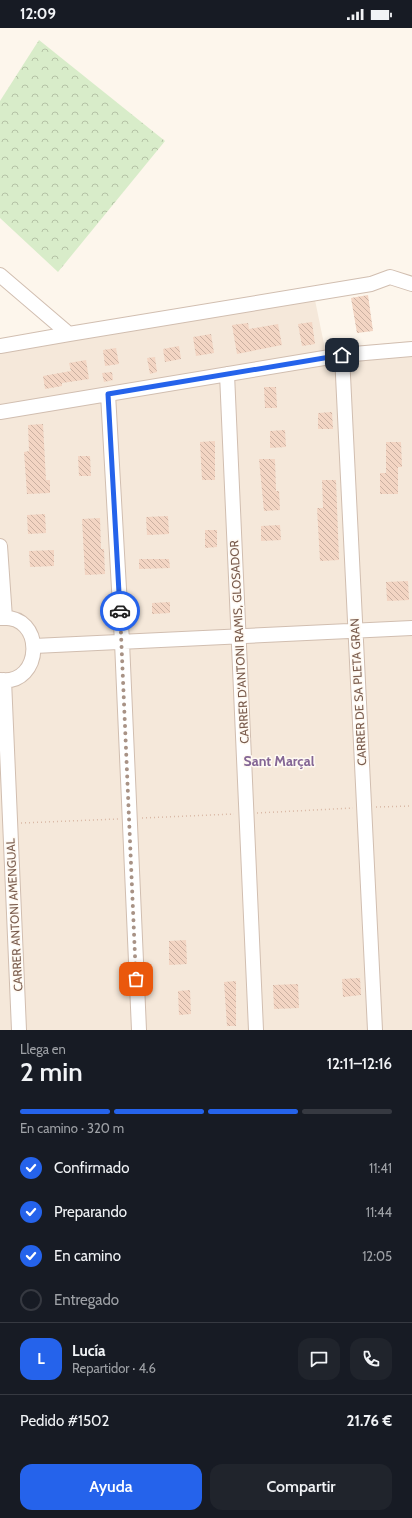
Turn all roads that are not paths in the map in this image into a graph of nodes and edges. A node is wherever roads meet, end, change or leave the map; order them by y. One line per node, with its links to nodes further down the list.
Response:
1 (0, 275): 3 (street)
2 (412, 284): 3 (street)
3 (69, 334): 4 (street)
4 (0, 346)
5 (412, 349): 6 (street)
6 (342, 355): 7 (street); 13 (street, CARRER DE SA PLETA GRAN)
7 (226, 374): 8 (street); 14 (street, CARRER D'ANTONI RAMIS, GLOSADOR)
8 (108, 394): 9 (street); 15 (street)
9 (0, 412)
10 (0, 546): 11 (street)
11 (2, 618): 16 (street)
12 (412, 628): 13 (street)
13 (355, 630): 14 (street); 21 (street, CARRER DE SA PLETA GRAN)
14 (238, 636): 15 (street); 20 (street, CARRER D'ANTONI RAMIS, GLOSADOR)
15 (122, 642): 16 (street); 19 (street)
16 (34, 646): 17 (street)
17 (2, 680): 18 (street, CARRER ANTONI AMENGUAL)
18 (20, 1030)
19 (139, 1030)
20 (256, 1030)
21 (375, 1030)

